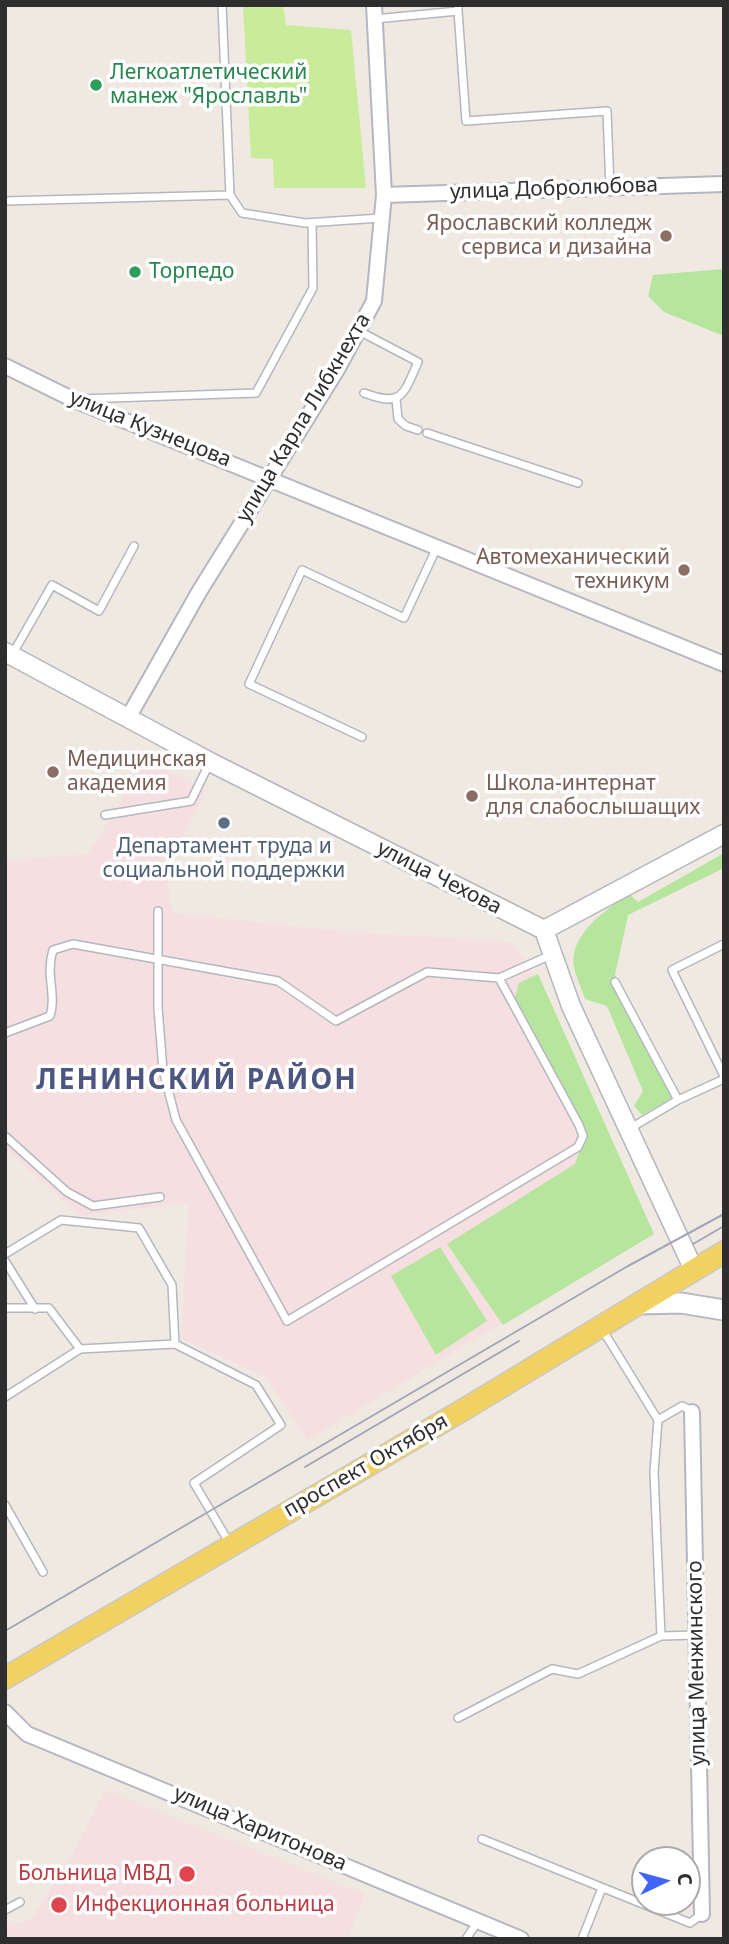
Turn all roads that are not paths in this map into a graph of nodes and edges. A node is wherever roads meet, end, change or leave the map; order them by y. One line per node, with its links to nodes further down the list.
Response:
1 (222, 5): 6 (lane)
2 (458, 8): 3 (lane); 5 (lane)
3 (374, 12): 7 (street, улица Карла Либкнехта)
4 (724, 184): 5 (street, улица Добролюбова)
5 (610, 188): 7 (street, улица Добролюбова)
6 (230, 195): 8 (lane); 10 (lane)
7 (384, 195): 9 (street, улица Карла Либкнехта)
8 (5, 201)
9 (382, 218): 10 (lane); 11 (street, улица Карла Либкнехта)
10 (312, 223): 15 (lane)
11 (358, 330): 14 (lane); 18 (street, улица Карла Либкнехта)
12 (5, 366): 15 (street, улица Кузнецова)
13 (365, 393): 14 (lane)
14 (396, 398): 16 (lane)
15 (74, 400): 18 (street, улица Кузнецова)
16 (418, 430)
17 (427, 433): 19 (lane)
18 (270, 477): 21 (street, улица Кузнецова); 24 (street, улица Карла Либкнехта)
19 (578, 483)
20 (134, 546): 22 (lane)
21 (437, 546): 23 (street, улица Кузнецова); 25 (lane)
22 (9, 653): 24 (street, улица Чехова)
23 (724, 664)
24 (128, 718): 26 (street, улица Чехова)
25 (362, 737)
26 (210, 762): 27 (lane); 30 (street, улица Чехова)
27 (105, 815)
28 (724, 834): 30 (street)
29 (158, 911): 33 (lane)
30 (544, 930): 32 (street)
31 (724, 944): 37 (lane)
32 (552, 954): 34 (lane); 39 (street)
33 (157, 961): 34 (lane); 34 (lane); 36 (lane)
34 (499, 978)
35 (615, 982): 38 (lane)
36 (5, 1033)
37 (724, 1078): 38 (lane)
38 (678, 1100): 39 (lane)
39 (629, 1129): 45 (street)
40 (5, 1136): 41 (lane)
41 (160, 1197)
42 (724, 1252): 45 (main road, проспект Октября)
43 (5, 1254): 51 (lane)
44 (5, 1261): 48 (lane)
45 (694, 1270): 46 (main road, проспект Октября)
46 (638, 1304): 49 (main road); 50 (main road, проспект Октября)
47 (5, 1308): 48 (lane)
48 (35, 1309): 52 (lane)
49 (724, 1310)
50 (601, 1327): 55 (lane); 57 (main road, проспект Октября)
51 (175, 1344): 52 (lane); 57 (lane)
52 (80, 1349): 53 (lane)
53 (5, 1397)
54 (692, 1412): 55 (lane); 59 (street, улица Менжинского)
55 (658, 1420): 60 (lane)
56 (5, 1505): 58 (lane)
57 (230, 1545): 61 (main road, проспект Октября)
58 (43, 1572)
59 (696, 1634): 60 (lane); 68 (street, улица Менжинского)
60 (661, 1636): 63 (lane)
61 (5, 1678)
62 (5, 1712): 69 (street, улица Харитонова)
63 (458, 1717)
64 (482, 1839): 65 (lane)
65 (603, 1888): 68 (lane); 72 (lane)
66 (20, 1902): 67 (lane)
67 (5, 1910)
68 (702, 1914)
69 (478, 1921): 70 (lane); 71 (street, улица Харитонова)
70 (466, 1939)
71 (521, 1939)
72 (582, 1939)

